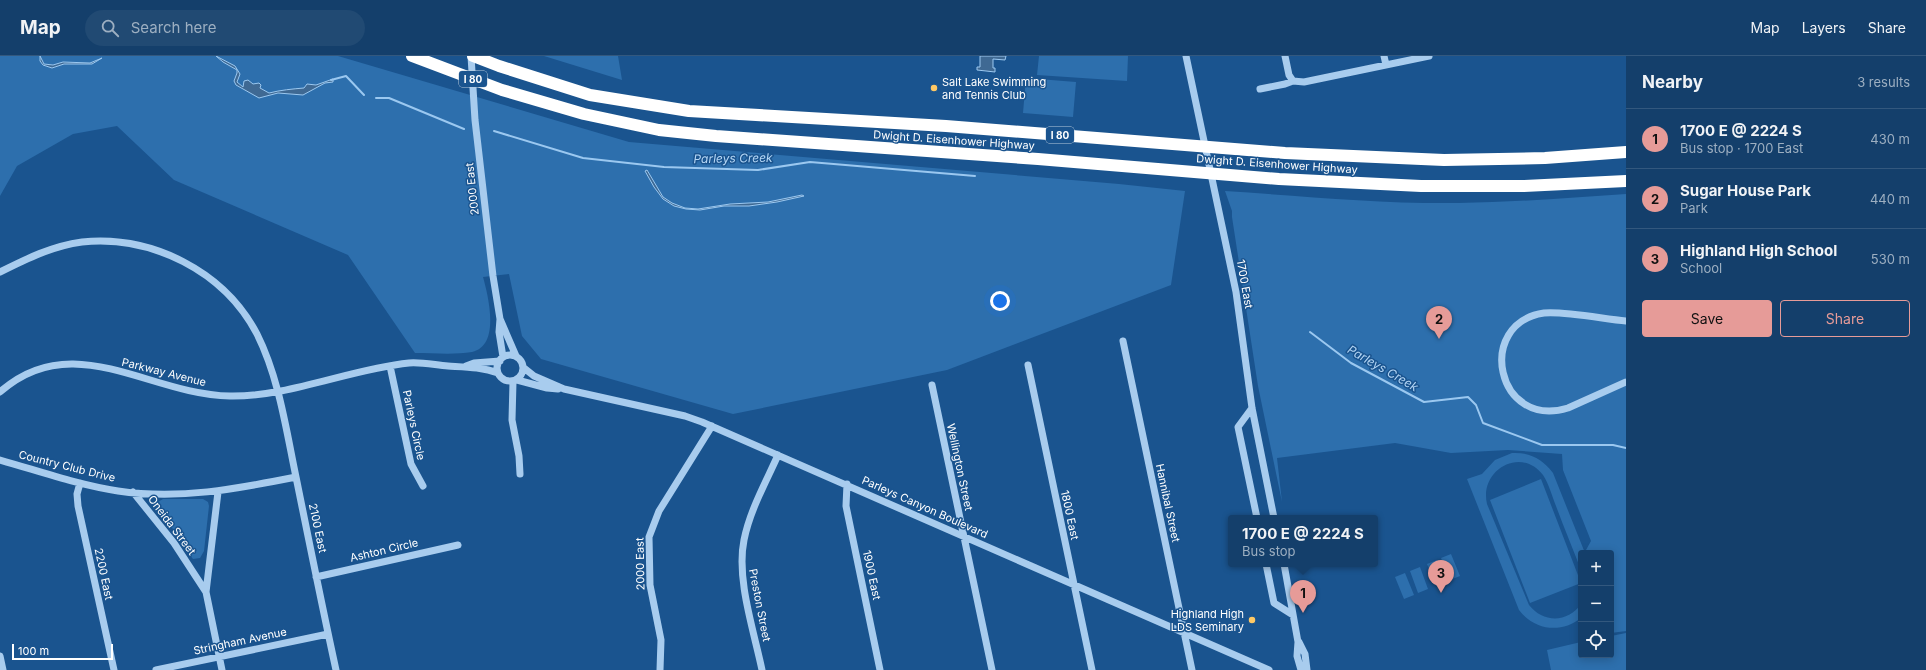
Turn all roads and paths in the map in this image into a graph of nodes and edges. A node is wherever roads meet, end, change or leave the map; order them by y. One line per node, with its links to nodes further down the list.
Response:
1 (412, 56): 11 (highway, Dwight D. Eisenhower Highway / I 80)
2 (472, 56): 10 (highway, Dwight D. Eisenhower Highway / I 80); 13 (street, 2000 East)
3 (1186, 56): 29 (street, 1700 East)
4 (1285, 56): 8 (street)
5 (1384, 56): 7 (street)
6 (1429, 56): 7 (street)
7 (1386, 65): 8 (street)
8 (1293, 81): 9 (street)
9 (1260, 88)
10 (1626, 152)
11 (1626, 181)
12 (0, 272): 27 (street, 2100 East)
13 (500, 319): 16 (street, 2000 East); 17 (street, 2000 East)
14 (1626, 321): 24 (street)
15 (1123, 341): 50 (street, Hannibal Street)
16 (516, 356): 17 (street); 21 (street)
17 (501, 359): 20 (street); 22 (street)
18 (1028, 365): 47 (street, 1800 East)
19 (390, 366): 20 (street, Parkway Avenue); 27 (street, Parkway Avenue); 37 (street, Parleys Circle)
20 (466, 366): 22 (street)
21 (524, 368): 23 (street); 26 (street, Parleys Canyon Boulevard)
22 (498, 373): 23 (street)
23 (515, 381): 26 (street, Parleys Canyon Boulevard); 33 (street)
24 (1626, 382)
25 (932, 385): 42 (street, Wellington Street)
26 (564, 389): 30 (street, Parleys Canyon Boulevard)
27 (278, 391): 28 (street, Parkway Avenue); 34 (street, 2100 East)
28 (0, 392)
29 (1252, 408): 40 (street); 41 (street, 1700 East)
30 (712, 426): 31 (street, Parleys Canyon Boulevard); 60 (street, 2000 East)
31 (778, 455): 36 (street, Parleys Canyon Boulevard); 61 (street, Preston Street)
32 (0, 460): 35 (street, Country Club Drive)
33 (520, 474)
34 (296, 477): 39 (street, Country Club Drive); 46 (street, 2100 East)
35 (80, 483): 38 (street, Country Club Drive); 56 (street, 2200 East)
36 (847, 484): 42 (street, Parleys Canyon Boulevard); 62 (street, 1900 East)
37 (423, 486)
38 (133, 492): 39 (street, Country Club Drive); 48 (street, Oneida Street)
39 (218, 492): 48 (street, Oneida Street)
40 (1256, 515)
41 (1273, 515)
42 (964, 536): 47 (street, Parleys Canyon Boulevard); 63 (street, Wellington Street)
43 (458, 545): 46 (street, Ashton Circle)
44 (1267, 567): 49 (street)
45 (1285, 567): 49 (street)
46 (316, 576): 51 (street, 2100 East)
47 (1074, 585): 50 (street, Parleys Canyon Boulevard); 64 (street, 1800 East)
48 (206, 592): 54 (street, Oneida Street)
49 (1293, 615): 52 (street)
50 (1184, 633): 65 (street, Hannibal Street); 66 (street, Parleys Canyon Boulevard)
51 (328, 634): 54 (street, Stringham Avenue); 59 (street, 2100 East)
52 (1298, 642): 67 (street); 68 (street)
53 (0, 656): 55 (street)
54 (219, 657): 57 (street, Stringham Avenue); 58 (street, Oneida Street)
55 (3, 670)
56 (114, 670)
57 (156, 670)
58 (222, 670)
59 (336, 670)
60 (660, 670)
61 (762, 670)
62 (880, 670)
63 (992, 670)
64 (1092, 670)
65 (1192, 670)
66 (1269, 670)
67 (1301, 670)
68 (1307, 670)

